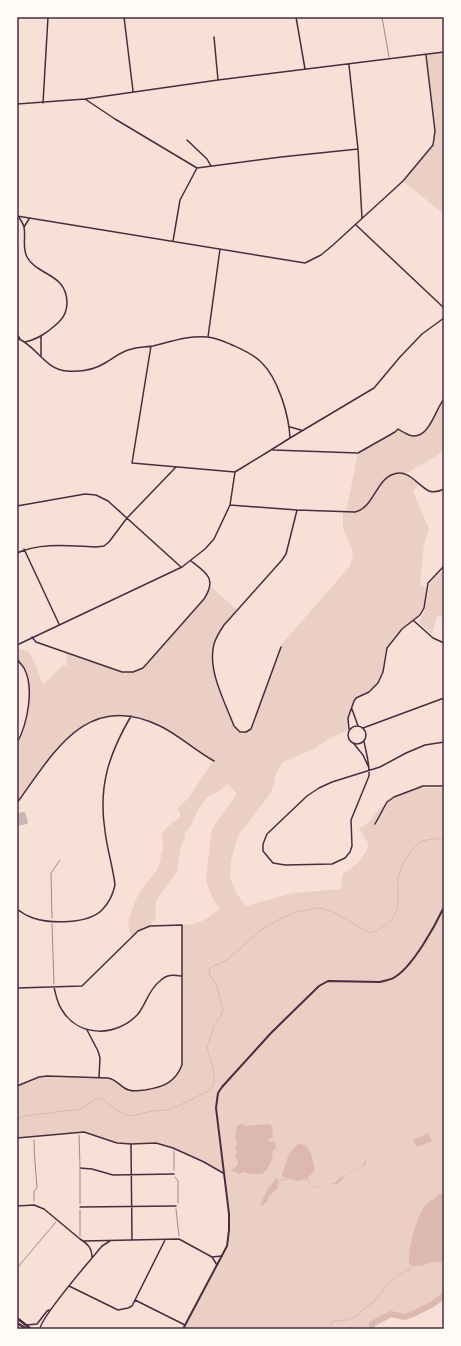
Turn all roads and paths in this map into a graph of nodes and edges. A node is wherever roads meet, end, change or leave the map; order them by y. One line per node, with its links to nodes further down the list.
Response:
1 (48, 17): 14 (street)
2 (124, 17): 12 (street)
3 (296, 17): 10 (street)
4 (382, 17): 8 (lane)
5 (214, 37): 11 (street)
6 (444, 52): 7 (street)
7 (426, 55): 8 (street); 22 (street)
8 (389, 59): 9 (street)
9 (349, 65): 10 (street); 17 (street)
10 (305, 69): 11 (street)
11 (218, 80): 12 (street)
12 (133, 92): 13 (street)
13 (85, 99): 14 (street); 19 (street)
14 (43, 102): 15 (street)
15 (17, 104)
16 (187, 140): 18 (street)
17 (358, 149): 18 (street); 22 (street)
18 (211, 166): 19 (street)
19 (197, 168): 25 (street)
20 (18, 216): 21 (street); 24 (street)
21 (29, 218): 24 (street); 25 (street)
22 (362, 218): 23 (street)
23 (356, 225): 26 (street); 27 (street)
24 (24, 227): 30 (street)
25 (173, 241): 26 (street)
26 (220, 249): 31 (street)
27 (444, 308)
28 (444, 318): 38 (street)
29 (17, 334): 32 (street)
30 (41, 336): 33 (street); 35 (street)
31 (208, 337): 34 (street); 37 (street)
32 (18, 339): 33 (street)
33 (24, 342): 35 (street)
34 (151, 346): 35 (street); 41 (street)
35 (41, 356)
36 (444, 399): 40 (street)
37 (290, 427): 38 (street); 39 (street)
38 (302, 430): 39 (street)
39 (290, 438): 40 (street)
40 (271, 450): 42 (street)
41 (176, 467): 42 (street); 47 (street)
42 (235, 472): 44 (street)
43 (444, 489): 46 (street)
44 (230, 505): 46 (street); 50 (street)
45 (17, 506): 47 (street)
46 (297, 510): 58 (street)
47 (127, 518): 48 (street); 52 (street)
48 (24, 549): 49 (street); 54 (street)
49 (17, 553)
50 (191, 561): 52 (street); 55 (street)
51 (444, 566): 53 (street)
52 (182, 567): 54 (street)
53 (414, 621): 56 (street); 61 (street)
54 (59, 624): 55 (street)
55 (32, 637): 57 (street)
56 (444, 643)
57 (17, 645)
58 (281, 647)
59 (17, 658): 68 (street)
60 (444, 698): 64 (street)
61 (351, 707): 63 (street); 65 (street)
62 (130, 716): 70 (street); 73 (street); 78 (street)
63 (358, 726): 64 (street); 65 (street)
64 (363, 728): 66 (street)
65 (349, 729): 69 (street)
66 (364, 741): 69 (street); 71 (street)
67 (444, 742): 71 (street)
68 (17, 743)
69 (354, 744): 71 (street)
70 (214, 761)
71 (369, 770): 71 (street)
72 (444, 786): 74 (street)
73 (17, 803)
74 (376, 824)
75 (60, 860): 78 (path)
76 (444, 907): 91 (street)
77 (17, 909): 78 (street)
78 (52, 922): 80 (path)
79 (182, 976): 80 (street); 82 (street); 83 (street)
80 (54, 987): 81 (street); 82 (street)
81 (17, 988)
82 (87, 1030): 83 (street)
83 (99, 1077): 84 (street)
84 (17, 1086)
85 (78, 1132): 86 (street); 88 (street); 90 (path)
86 (34, 1136): 87 (street); 94 (path)
87 (17, 1138)
88 (131, 1144): 89 (street); 93 (street)
89 (173, 1148): 91 (street); 92 (path)
90 (80, 1168): 93 (street); 97 (path)
91 (223, 1173): 107 (street)
92 (174, 1174): 93 (street); 96 (path)
93 (131, 1175): 98 (street)
94 (34, 1205): 95 (street); 99 (street)
95 (17, 1206)
96 (176, 1206): 98 (street); 101 (path)
97 (80, 1207): 98 (street); 100 (path)
98 (131, 1207): 103 (street)
99 (58, 1220): 100 (street); 110 (path)
100 (80, 1239): 105 (street)
101 (179, 1239): 104 (street); 106 (street)
102 (112, 1240): 103 (street); 105 (street); 108 (street)
103 (132, 1240): 104 (street)
104 (165, 1240): 112 (street)
105 (83, 1241): 108 (street)
106 (212, 1256): 107 (street); 109 (street)
107 (222, 1256): 109 (street)
108 (92, 1258): 111 (street)
109 (217, 1266): 116 (street)
110 (17, 1268)
111 (69, 1286): 112 (street); 113 (street)
112 (135, 1300): 116 (street)
113 (50, 1310): 117 (street); 122 (street)
114 (17, 1318): 117 (main road)
115 (17, 1323): 120 (main road)
116 (185, 1324): 123 (street)
117 (26, 1325): 121 (main road)
118 (17, 1326): 119 (lane)
119 (21, 1329)
120 (27, 1329)
121 (31, 1329)
122 (40, 1329)
123 (183, 1329)

